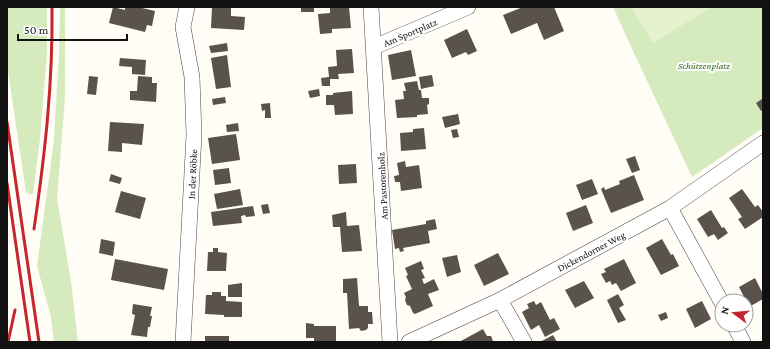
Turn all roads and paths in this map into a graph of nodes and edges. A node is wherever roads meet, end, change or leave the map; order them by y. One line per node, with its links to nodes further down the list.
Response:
1 (187, 7): 10 (street, In der Röbke)
2 (371, 7): 4 (street, Am Pastorenholz)
3 (468, 7): 4 (street, Am Sportplatz)
4 (374, 47): 11 (street, Am Pastorenholz)
5 (763, 143): 6 (street, Dickendorner Weg)
6 (670, 208): 7 (street); 8 (street, Dickendorner Weg)
7 (717, 293)
8 (500, 300): 12 (street, Dickendorner Weg); 13 (street)
9 (738, 333): 14 (street)
10 (183, 342)
11 (390, 342)
12 (409, 342)
13 (524, 342)
14 (743, 342)

